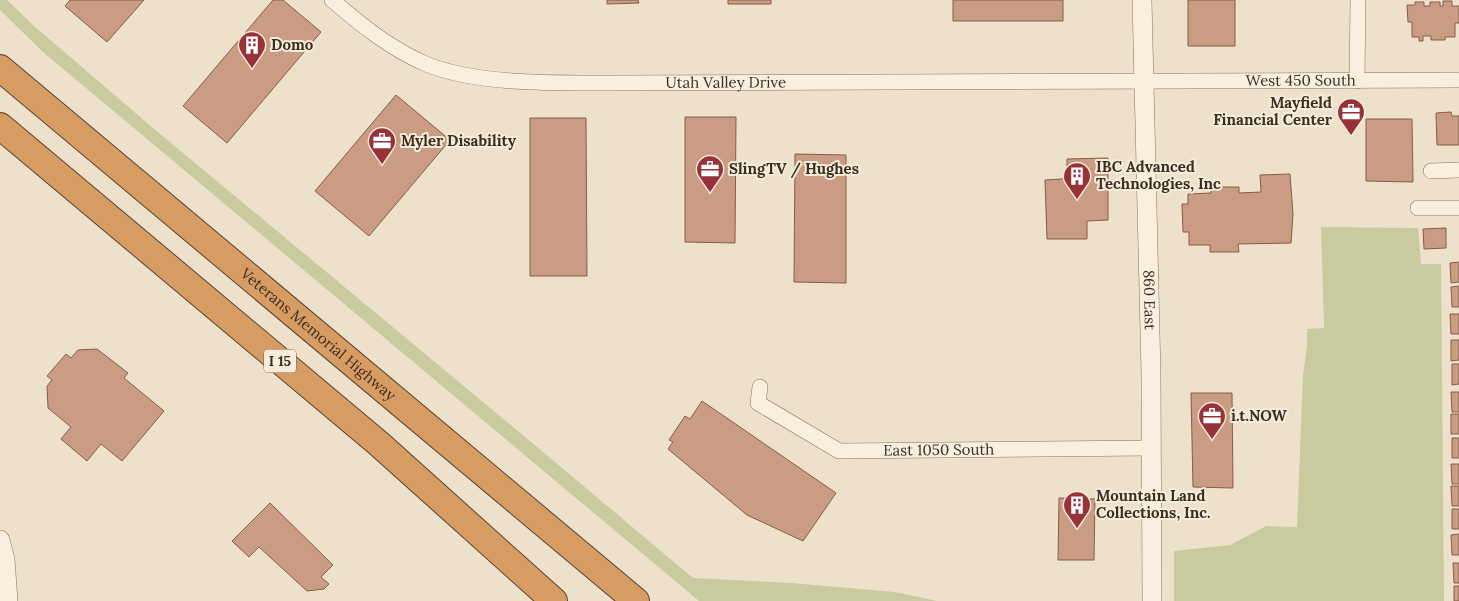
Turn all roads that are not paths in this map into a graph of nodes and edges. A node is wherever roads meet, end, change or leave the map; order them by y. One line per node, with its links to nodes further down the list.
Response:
1 (332, 0): 8 (street, Utah Valley Drive)
2 (1142, 0): 8 (street, 860 East)
3 (1358, 0): 7 (street)
4 (0, 48): 9 (highway)
5 (0, 68): 9 (highway, Veterans Memorial Highway)
6 (1459, 80): 7 (street, West 450 South)
7 (1357, 81): 8 (street, West 450 South)
8 (1144, 82): 16 (street, 860 East)
9 (23, 87): 20 (highway, Veterans Memorial Highway)
10 (0, 126): 19 (highway, I 15)
11 (1459, 170): 12 (street)
12 (1431, 171)
13 (1418, 208): 14 (street)
14 (1459, 208)
15 (760, 387): 16 (street, East 1050 South)
16 (1150, 448): 21 (street, 860 East)
17 (0, 540): 18 (street)
18 (8, 601)
19 (554, 601)
20 (636, 601)
21 (1152, 601)

